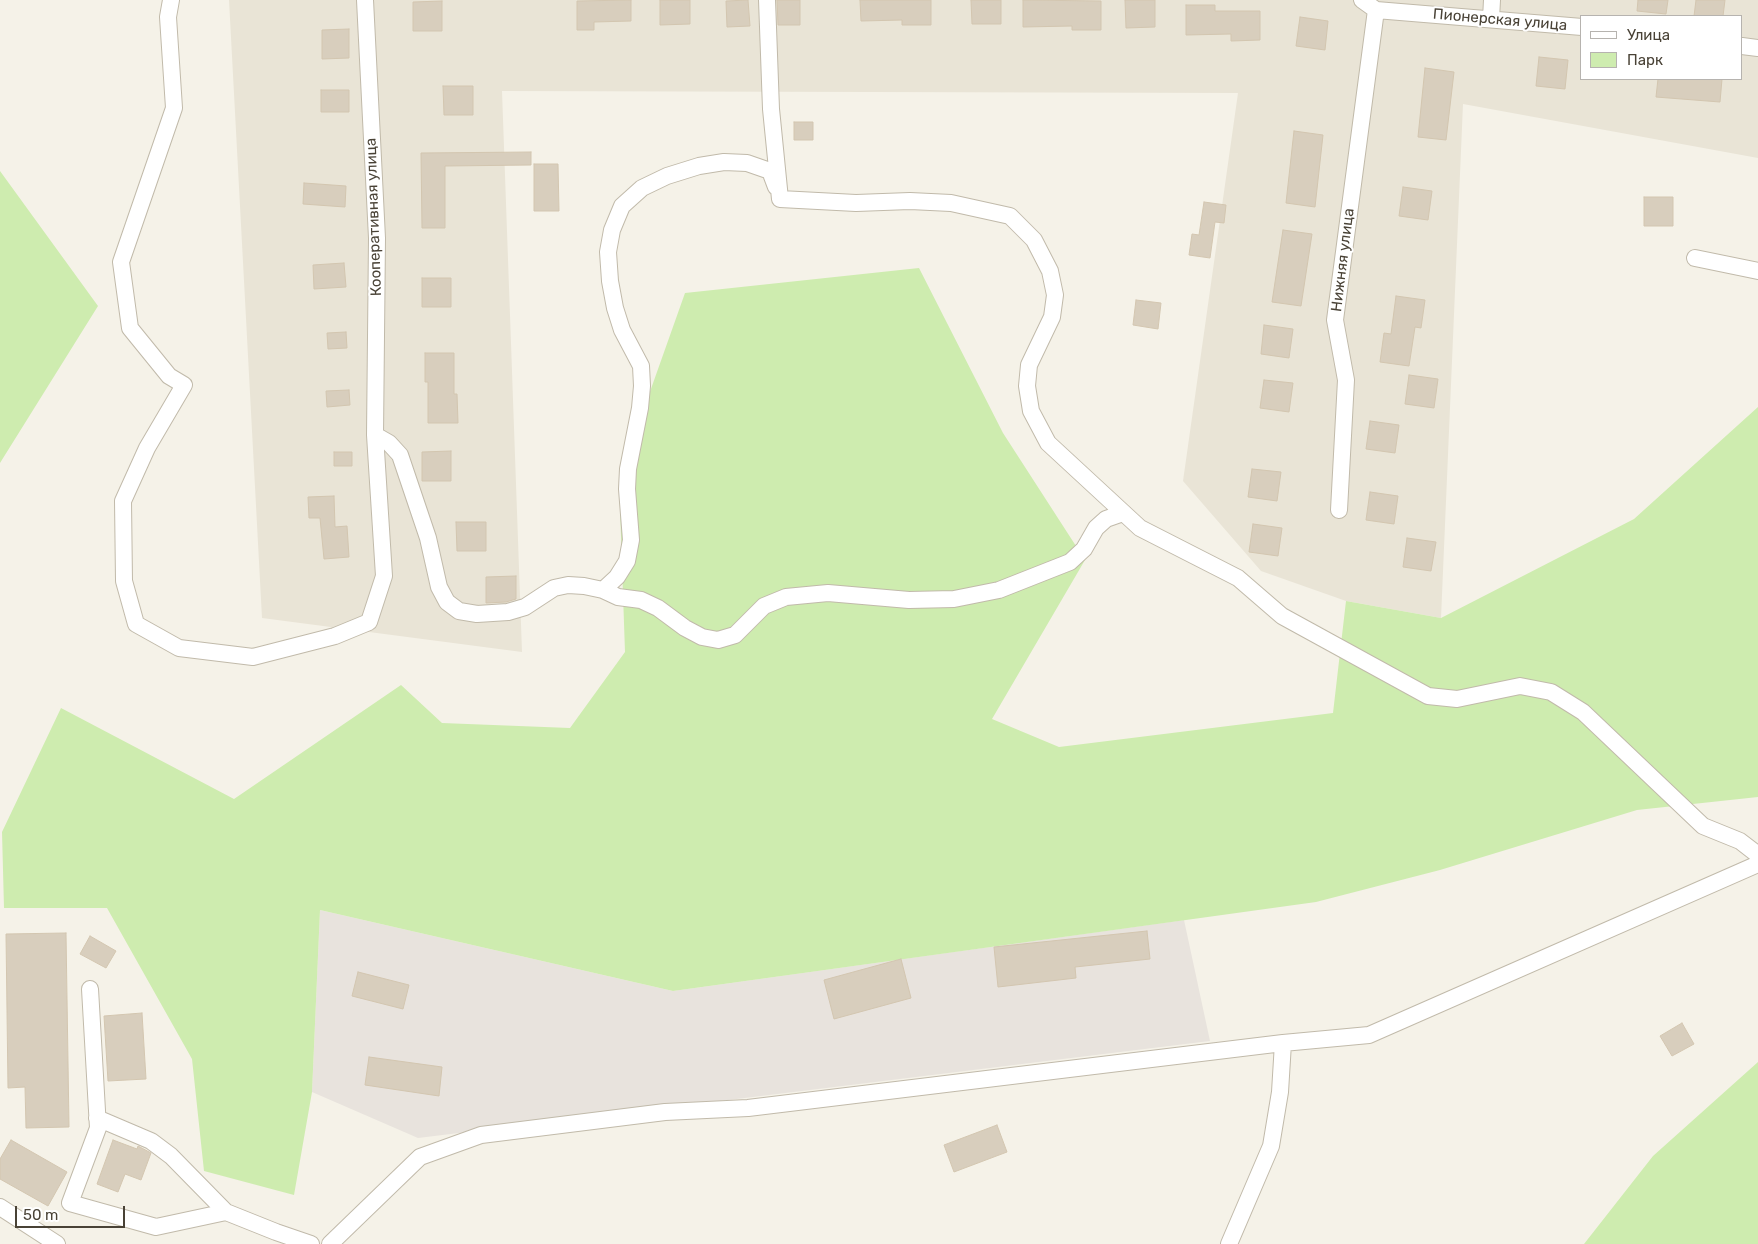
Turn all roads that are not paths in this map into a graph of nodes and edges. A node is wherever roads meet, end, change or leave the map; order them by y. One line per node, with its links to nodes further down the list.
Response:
1 (172, 0): 14 (street, Кооперативная улица)
2 (365, 0): 14 (street, Кооперативная улица)
3 (767, 0): 11 (street)
4 (1362, 0): 6 (street)
5 (1492, 0): 7 (street)
6 (1376, 10): 7 (street, Пионерская улица); 15 (street, Нижняя улица)
7 (1490, 19): 8 (street, Пионерская улица)
8 (1580, 27)
9 (1743, 46): 10 (street)
10 (1758, 48)
11 (780, 199): 16 (street); 17 (street)
12 (1695, 258): 13 (street)
13 (1758, 271)
14 (375, 435): 17 (street)
15 (1339, 510)
16 (1123, 513): 17 (street); 18 (street)
17 (603, 590)
18 (1758, 854)
19 (1758, 864): 21 (street)
20 (90, 989): 22 (street)
21 (1283, 1043): 27 (street); 28 (street)
22 (98, 1118): 24 (street); 24 (street)
23 (0, 1207): 25 (street)
24 (226, 1212): 26 (street)
25 (57, 1244)
26 (311, 1244)
27 (330, 1244)
28 (1229, 1244)

